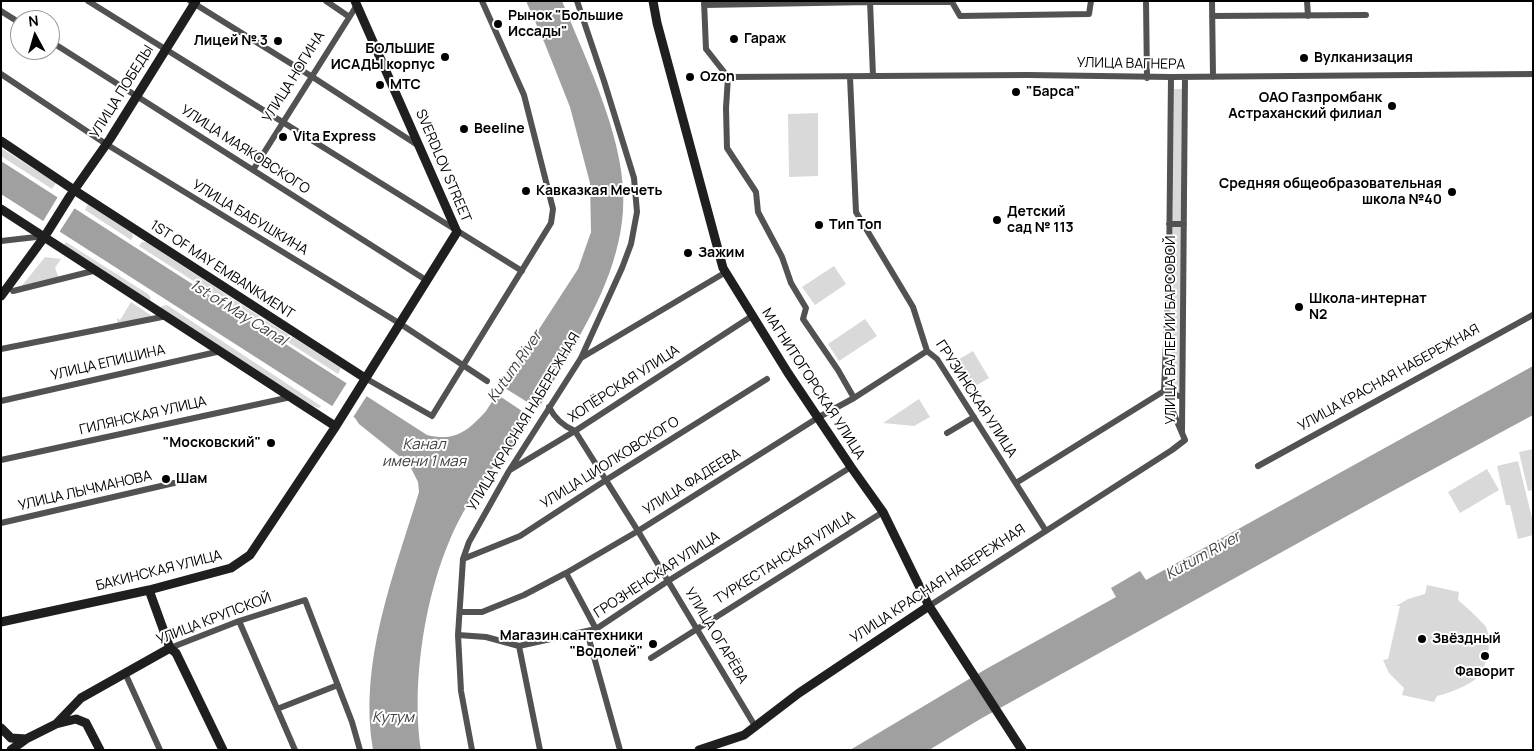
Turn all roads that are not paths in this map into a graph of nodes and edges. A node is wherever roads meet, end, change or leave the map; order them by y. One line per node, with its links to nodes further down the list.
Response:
1 (88, 1): 19 (street)
2 (326, 1): 15 (street)
3 (482, 1): 44 (street)
4 (577, 1): 56 (street, УЛИЦА КРАСНАЯ НАБЕРЕЖНАЯ)
5 (653, 1): 45 (main road, МАГНИТОГОРСКАЯ УЛИЦА)
6 (1091, 1): 11 (street)
7 (1146, 1): 28 (street)
8 (1212, 1): 16 (street)
9 (1308, 1): 17 (street)
10 (193, 2): 19 (main road, УЛИЦА ПОБЕДЫ); 22 (street)
11 (870, 2): 13 (street); 24 (street)
12 (358, 3): 15 (street, УЛИЦА НОГИНА); 34 (main road, SVERDLOV STREET)
13 (704, 3): 25 (street)
14 (1366, 15): 17 (street)
15 (348, 16): 22 (street, УЛИЦА НОГИНА)
16 (1212, 16): 17 (street); 27 (street)
17 (1308, 16)
18 (60, 48): 30 (street, УЛИЦА МАЯКОВСКОГО)
19 (166, 50): 30 (main road, УЛИЦА ПОБЕДЫ); 31 (street)
20 (1, 74): 33 (street, УЛИЦА БАБУШКИНА)
21 (1533, 74): 27 (street, УЛИЦА ВАГНЕРА)
22 (311, 76): 31 (street, УЛИЦА НОГИНА); 34 (street)
23 (850, 76): 24 (street, УЛИЦА ВАГНЕРА); 25 (street, УЛИЦА ВАГНЕРА); 55 (street, ГРУЗИНСКАЯ УЛИЦА)
24 (873, 76): 28 (street, УЛИЦА ВАГНЕРА)
25 (728, 77): 64 (street)
26 (1185, 77): 27 (street, УЛИЦА ВАГНЕРА); 29 (street, УЛИЦА ВАГНЕРА); 39 (street, УЛИЦА ВАЛЕРИИ БАРСОВОЙ)
27 (1213, 77)
28 (1147, 78): 29 (street, УЛИЦА ВАГНЕРА)
29 (1171, 78): 38 (street, УЛИЦА ВАЛЕРИИ БАРСОВОЙ)
30 (136, 96): 33 (main road, УЛИЦА ПОБЕДЫ); 35 (street, УЛИЦА МАЯКОВСКОГО)
31 (282, 122): 35 (street, УЛИЦА НОГИНА); 40 (street)
32 (1, 141): 36 (main road, 1ST OF MAY EMBANKMENT)
33 (106, 144): 36 (main road, УЛИЦА ПОБЕДЫ); 52 (street, УЛИЦА БАБУШКИНА)
34 (420, 147): 40 (main road, SVERDLOV STREET)
35 (253, 170): 46 (street, УЛИЦА МАЯКОВСКОГО)
36 (72, 193): 41 (main road, УЛИЦА ПОБЕДЫ); 60 (main road, 1ST OF MAY EMBANKMENT)
37 (1, 209): 41 (main road)
38 (1169, 224): 39 (street); 61 (street, УЛИЦА ВАЛЕРИИ БАРСОВОЙ)
39 (1184, 224): 63 (street, УЛИЦА ВАЛЕРИИ БАРСОВОЙ)
40 (457, 232): 44 (street); 46 (main road, SVERDLOV STREET)
41 (47, 234): 42 (street); 43 (main road); 48 (main road, УЛИЦА ПОБЕДЫ)
42 (1, 241)
43 (97, 270): 47 (street); 50 (main road)
44 (522, 272): 57 (street)
45 (726, 272): 51 (main road, МАГНИТОГОРСКАЯ УЛИЦА); 56 (street)
46 (426, 280): 52 (main road, SVERDLOV STREET)
47 (13, 291)
48 (2, 295)
49 (1533, 315): 74 (street, УЛИЦА КРАСНАЯ НАБЕРЕЖНАЯ)
50 (167, 316): 53 (street); 54 (main road)
51 (752, 316): 67 (main road, МАГНИТОГОРСКАЯ УЛИЦА); 70 (street, ХОПЁРСКАЯ УЛИЦА)
52 (399, 323): 57 (street, УЛИЦА БАБУШКИНА); 60 (main road, SVERDLOV STREET)
53 (1, 349)
54 (221, 351): 62 (main road); 65 (street, УЛИЦА ЕПИШИНА)
55 (927, 351): 64 (street, УЛИЦА ФАДЕЕВА); 68 (street, ГРУЗИНСКАЯ УЛИЦА)
56 (581, 358): 66 (street, УЛИЦА КРАСНАЯ НАБЕРЕЖНАЯ)
57 (464, 366): 59 (street, УЛИЦА БАБУШКИНА); 60 (street, 1ST OF MAY EMBANKMENT)
58 (766, 379): 77 (street, УЛИЦА ЦИОЛКОВСКОГО)
59 (487, 381)
60 (363, 382): 69 (main road, БАКИНСКАЯ УЛИЦА)
61 (1164, 392): 63 (street); 72 (street, УЛИЦА ВАЛЕРИИ БАРСОВОЙ); 78 (street)
62 (291, 397): 69 (main road); 73 (street, ГИЛЯНСКАЯ УЛИЦА)
63 (1182, 397): 72 (street, УЛИЦА ВАЛЕРИИ БАРСОВОЙ)
64 (854, 398): 67 (street, УЛИЦА ФАДЕЕВА)
65 (1, 401)
66 (549, 407): 70 (street); 76 (street, УЛИЦА КРАСНАЯ НАБЕРЕЖНАЯ)
67 (819, 417): 75 (main road, МАГНИТОГОРСКАЯ УЛИЦА); 82 (street, УЛИЦА ФАДЕЕВА)
68 (974, 417): 71 (street); 78 (street, ГРУЗИНСКАЯ УЛИЦА)
69 (337, 423): 87 (main road, БАКИНСКАЯ УЛИЦА)
70 (575, 431): 76 (street, ХОПЁРСКАЯ УЛИЦА); 77 (street, УЛИЦА ОГАРЁВА)
71 (947, 433)
72 (1182, 434): 83 (street, УЛИЦА КРАСНАЯ НАБЕРЕЖНАЯ)
73 (1, 460)
74 (1258, 466)
75 (851, 467): 80 (main road, МАГНИТОГОРСКАЯ УЛИЦА); 86 (street, ГРОЗНЕНСКАЯ УЛИЦА)
76 (509, 471): 84 (street, УЛИЦА КРАСНАЯ НАБЕРЕЖНАЯ)
77 (606, 480): 82 (street, УЛИЦА ОГАРЁВА); 84 (street, УЛИЦА ЦИОЛКОВСКОГО)
78 (1016, 482): 83 (street, ГРУЗИНСКАЯ УЛИЦА)
79 (174, 483): 81 (street, УЛИЦА ЛЫЧМАНОВА)
80 (883, 512): 88 (main road, МАГНИТОГОРСКАЯ УЛИЦА); 93 (street, ТУРКЕСТАНСКАЯ УЛИЦА)
81 (1, 523)
82 (638, 531): 85 (street, УЛИЦА ФАДЕЕВА); 86 (street, УЛИЦА ОГАРЁВА)
83 (1046, 531): 88 (street, УЛИЦА КРАСНАЯ НАБЕРЕЖНАЯ)
84 (464, 559): 89 (street, УЛИЦА КРАСНАЯ НАБЕРЕЖНАЯ)
85 (566, 573): 89 (street, УЛИЦА ФАДЕЕВА); 92 (street)
86 (668, 581): 92 (street, ГРОЗНЕНСКАЯ УЛИЦА); 93 (street, УЛИЦА ОГАРЁВА)
87 (149, 590): 91 (main road, БАКИНСКАЯ УЛИЦА); 97 (main road)
88 (929, 606): 103 (main road, УЛИЦА КРАСНАЯ НАБЕРЕЖНАЯ); 106 (main road, МАГНИТОГОРСКАЯ УЛИЦА)
89 (460, 612): 95 (street, УЛИЦА КРАСНАЯ НАБЕРЕЖНАЯ)
90 (239, 621): 97 (street, УЛИЦА КРУПСКОЙ); 100 (street, УЛИЦА КРУПСКОЙ); 101 (street)
91 (1, 622)
92 (596, 629): 94 (street, ГРОЗНЕНСКАЯ УЛИЦА)
93 (697, 629): 98 (street, ТУРКЕСТАНСКАЯ УЛИЦА); 103 (street, УЛИЦА ОГАРЁВА)
94 (587, 632): 96 (street, ГРОЗНЕНСКАЯ УЛИЦА); 115 (street)
95 (458, 636): 96 (street, ГРОЗНЕНСКАЯ УЛИЦА); 113 (street, УЛИЦА КРАСНАЯ НАБЕРЕЖНАЯ)
96 (519, 646): 114 (street)
97 (170, 648): 99 (main road, УЛИЦА КРУПСКОЙ); 110 (main road)
98 (651, 658)
99 (125, 673): 102 (main road, УЛИЦА КРУПСКОЙ); 109 (street)
100 (338, 685): 101 (street); 112 (street)
101 (277, 709): 111 (street)
102 (56, 724): 105 (main road, УЛИЦА КРУПСКОЙ); 108 (main road)
103 (755, 726): 116 (main road, УЛИЦА КРАСНАЯ НАБЕРЕЖНАЯ)
104 (1, 728): 105 (main road)
105 (26, 738): 107 (main road, УЛИЦА КРУПСКОЙ)
106 (1021, 748)
107 (11, 750)
108 (100, 750)
109 (160, 750)
110 (222, 750)
111 (295, 750)
112 (360, 750)
113 (472, 750)
114 (540, 750)
115 (620, 750)
116 (699, 750)

